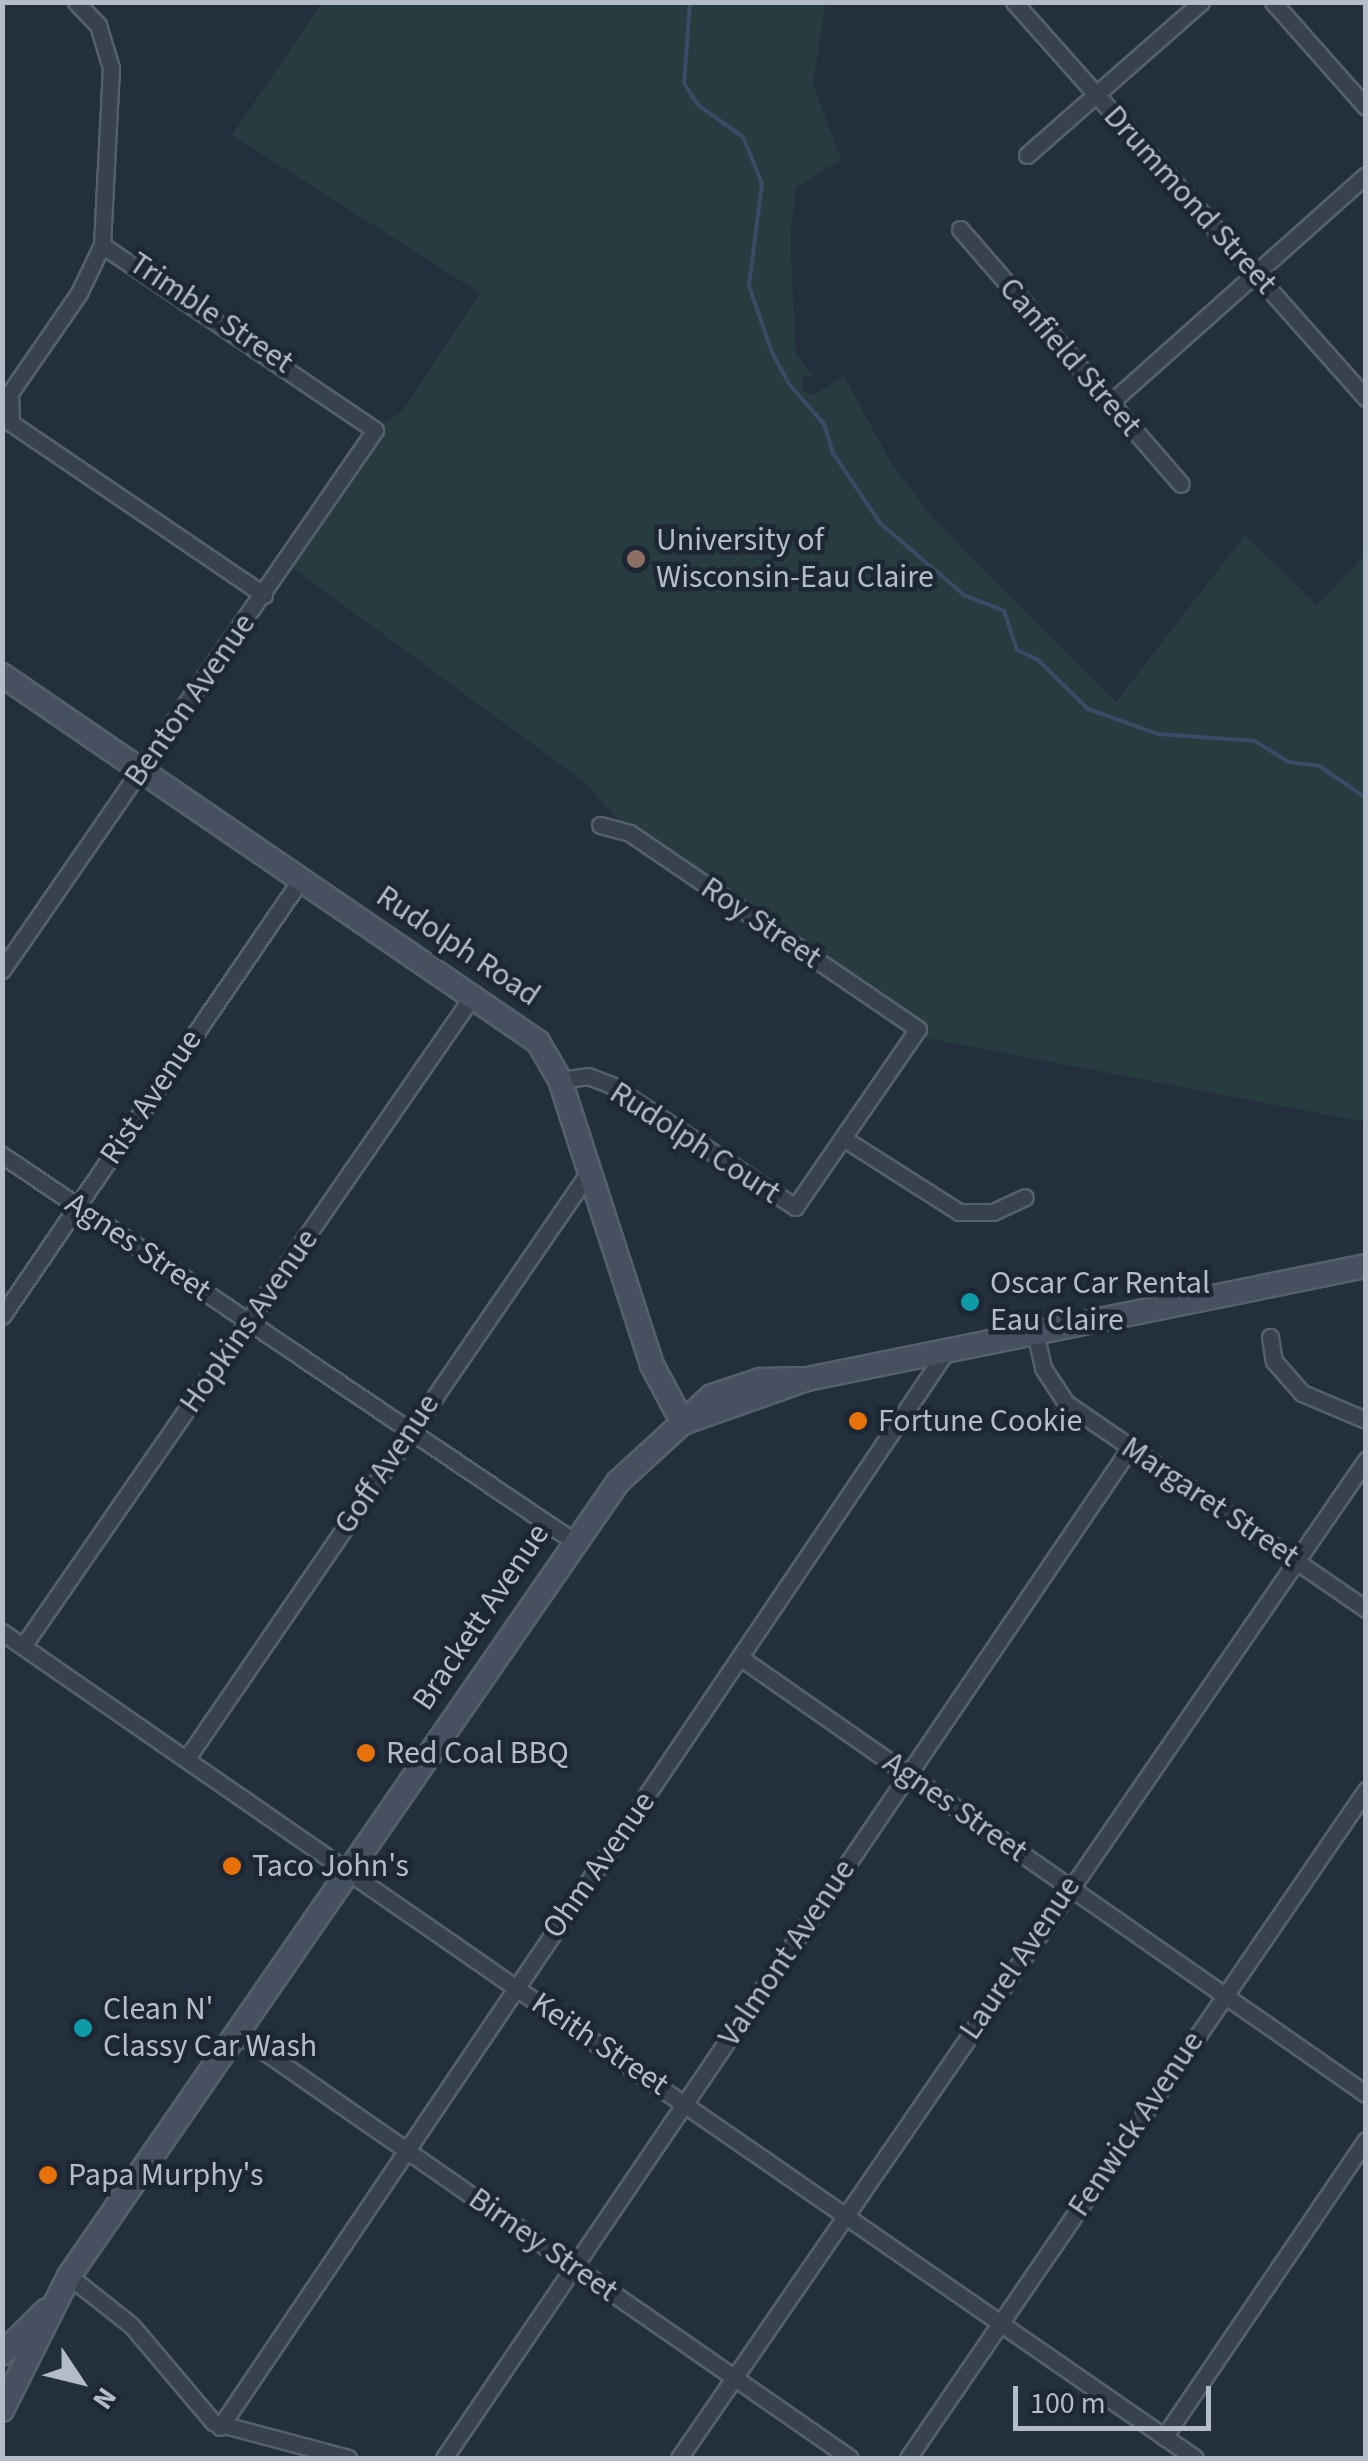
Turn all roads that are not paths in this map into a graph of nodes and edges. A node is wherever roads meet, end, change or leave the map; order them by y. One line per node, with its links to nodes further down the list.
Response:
1 (76, 2): 10 (street, Trimble Street)
2 (1014, 2): 5 (street, Drummond Street)
3 (1201, 2): 5 (street)
4 (1273, 2): 6 (street)
5 (1096, 94): 7 (street); 11 (street, Drummond Street)
6 (1366, 107)
7 (1027, 156)
8 (1366, 175): 11 (street)
9 (960, 229): 13 (street, Canfield Street)
10 (102, 244): 14 (street, Trimble Street); 16 (street)
11 (1256, 273): 12 (street, Drummond Street); 13 (street)
12 (1366, 398)
13 (1109, 404): 15 (street, Canfield Street)
14 (375, 430): 16 (street, Benton Avenue)
15 (1182, 484)
16 (264, 595): 18 (street, Benton Avenue)
17 (2, 675): 18 (main road, Rudolph Road)
18 (142, 770): 20 (main road, Rudolph Road); 21 (street, Benton Avenue)
19 (600, 825): 23 (street, Roy Street)
20 (300, 879): 22 (main road, Rudolph Road); 29 (street, Rist Avenue)
21 (2, 970)
22 (474, 994): 24 (main road, Rudolph Road); 32 (street, Hopkins Avenue)
23 (918, 1029): 25 (street, Rudolph Court)
24 (560, 1080): 25 (street, Rudolph Court); 27 (main road, Rudolph Road)
25 (846, 1140): 28 (street)
26 (2, 1155): 29 (street, Agnes Street)
27 (589, 1172): 37 (main road, Rudolph Road); 38 (street, Goff Avenue)
28 (1025, 1197)
29 (77, 1206): 31 (street, Rist Avenue); 32 (street, Agnes Street)
30 (1366, 1266): 34 (main road)
31 (2, 1316)
32 (250, 1321): 38 (street, Agnes Street); 45 (street, Hopkins Avenue)
33 (1270, 1336): 36 (street)
34 (1036, 1337): 35 (main road); 39 (street, Margaret Street)
35 (945, 1354): 37 (main road); 46 (street, Ohm Avenue)
36 (1366, 1420)
37 (682, 1423): 41 (main road, Brackett Avenue)
38 (409, 1430): 41 (street, Agnes Street); 47 (street, Goff Avenue)
39 (1130, 1448): 42 (street, Margaret Street); 48 (street, Valmont Avenue)
40 (1366, 1460): 42 (street, Laurel Avenue)
41 (572, 1540): 50 (main road, Brackett Avenue)
42 (1294, 1559): 43 (street, Margaret Street); 51 (street, Laurel Avenue)
43 (1366, 1609)
44 (2, 1632): 45 (street, Keith Street)
45 (23, 1646): 47 (street, Keith Street)
46 (741, 1658): 48 (street, Agnes Street); 52 (street, Ohm Avenue)
47 (187, 1758): 50 (street, Keith Street)
48 (908, 1775): 51 (street, Agnes Street); 56 (street, Valmont Avenue)
49 (1366, 1790): 53 (street, Fenwick Avenue)
50 (348, 1870): 52 (street, Keith Street); 54 (main road, Brackett Avenue)
51 (1069, 1886): 53 (street, Agnes Street); 59 (street, Laurel Avenue)
52 (515, 1986): 56 (street, Keith Street); 58 (street, Ohm Avenue)
53 (1224, 1996): 55 (street, Agnes Street); 63 (street, Fenwick Avenue)
54 (236, 2032): 58 (street, Birney Street); 61 (main road, Brackett Avenue)
55 (1366, 2094)
56 (686, 2102): 59 (street, Keith Street); 60 (street, Valmont Avenue)
57 (1366, 2140): 68 (street)
58 (404, 2149): 60 (street, Birney Street); 67 (street, Ohm Avenue)
59 (846, 2213): 63 (street, Keith Street); 65 (street, Laurel Avenue)
60 (574, 2266): 65 (street, Birney Street); 70 (street, Valmont Avenue)
61 (69, 2276): 62 (main road, Brackett Avenue); 67 (street)
62 (46, 2310): 64 (main road, Brackett Avenue); 66 (main road, Brackett Avenue)
63 (1000, 2323): 68 (street, Keith Street); 73 (street, Fenwick Avenue)
64 (2, 2354)
65 (734, 2378): 71 (street, Laurel Avenue); 72 (street, Birney Street)
66 (3, 2410)
67 (220, 2427): 69 (street)
68 (1164, 2437): 74 (street, Keith Street)
69 (348, 2458)
70 (444, 2458)
71 (679, 2458)
72 (850, 2458)
73 (908, 2458)
74 (1195, 2458)

